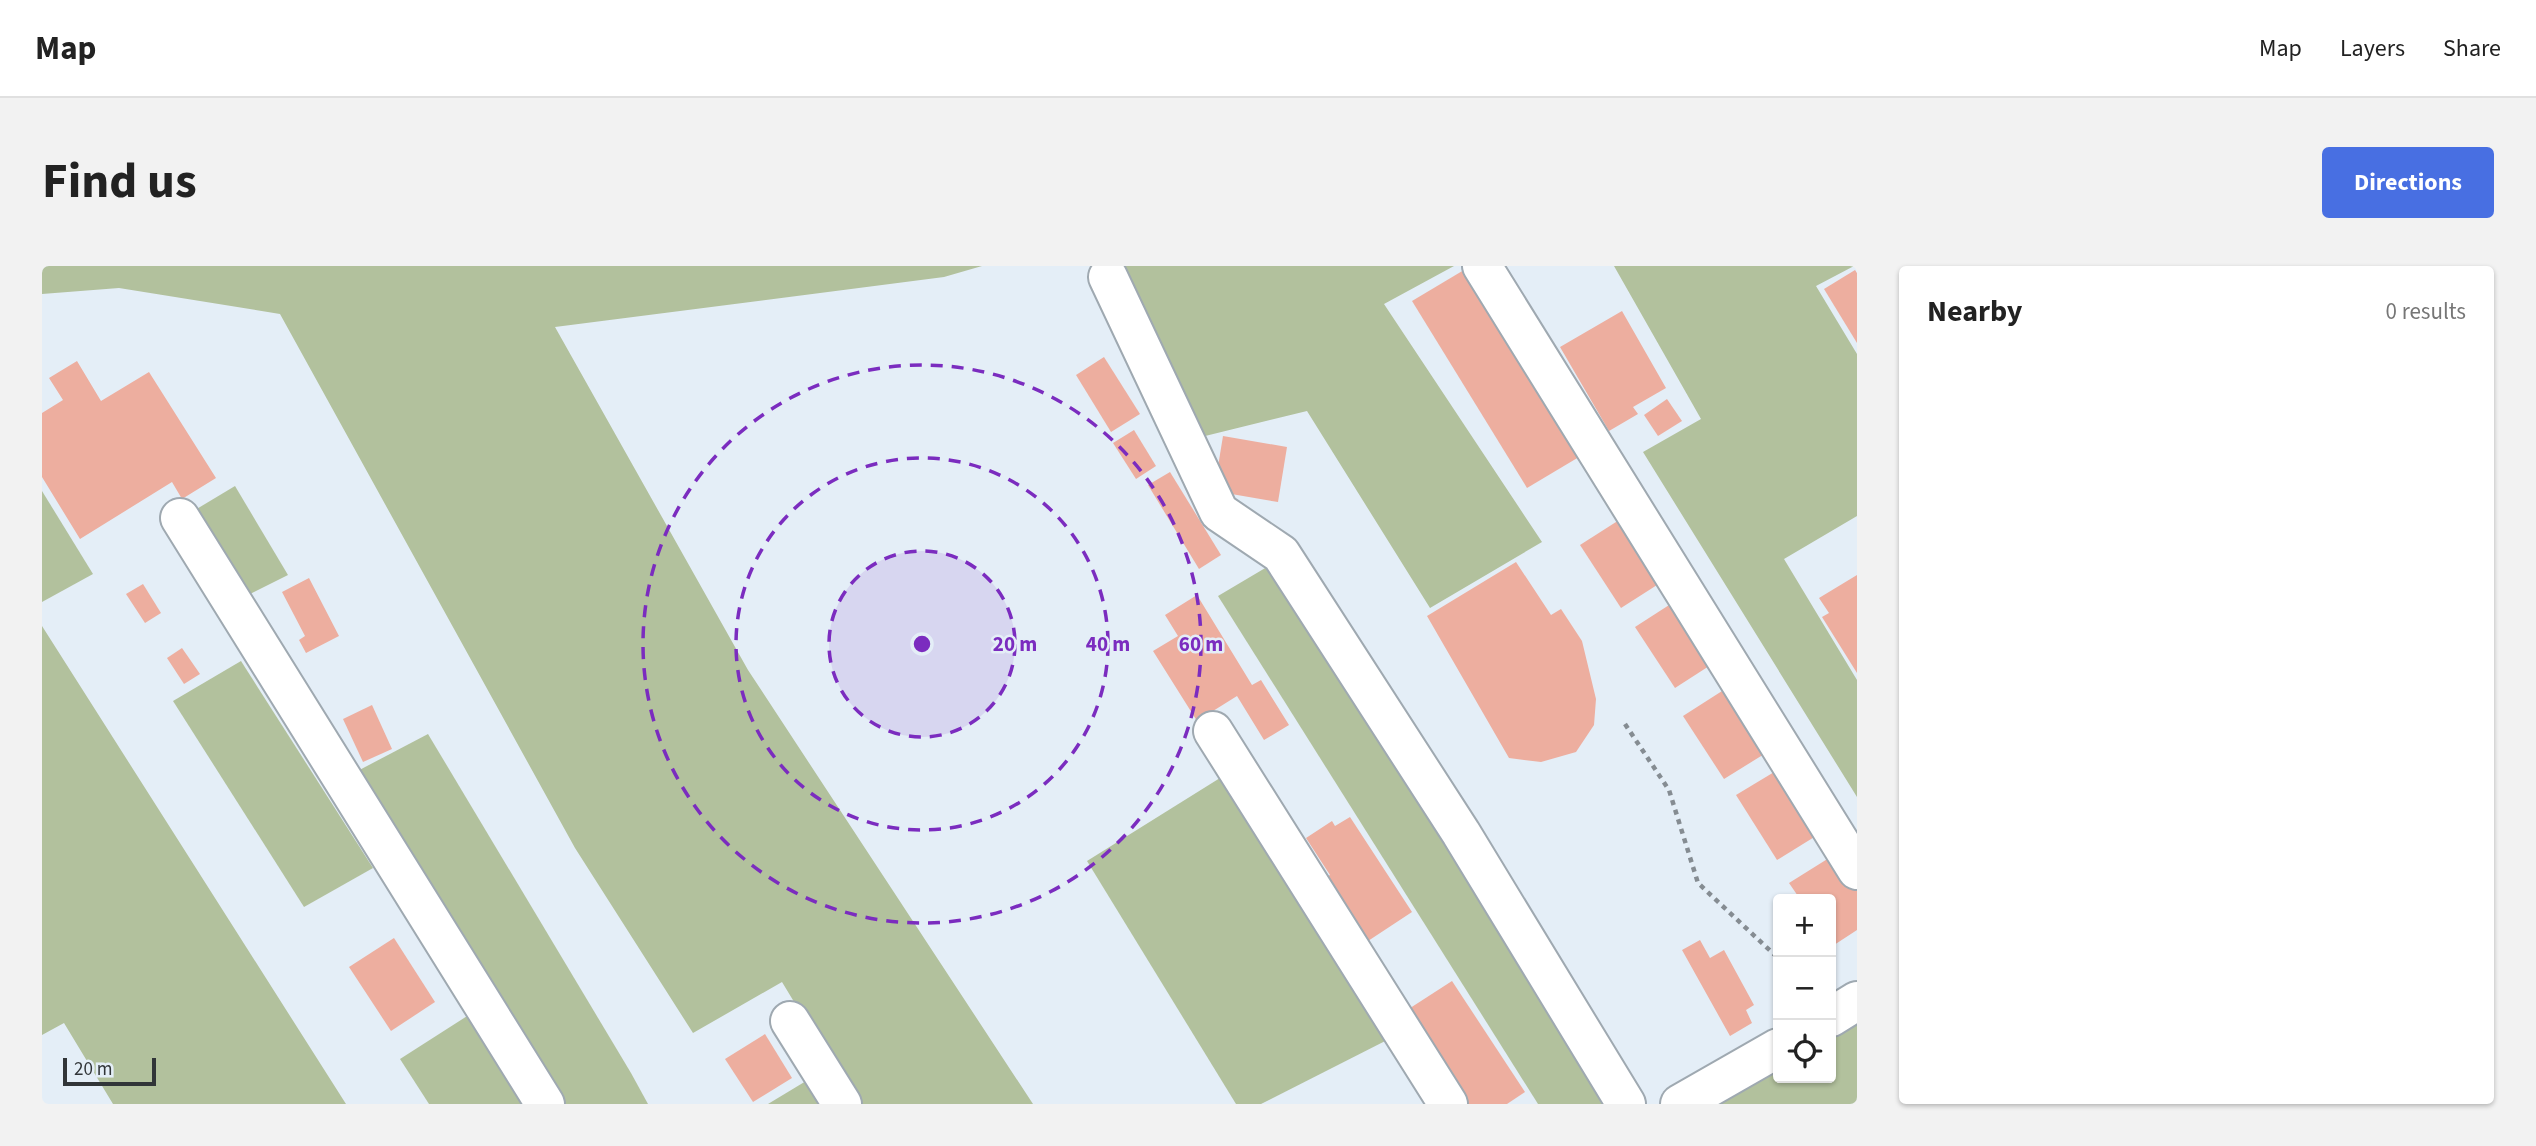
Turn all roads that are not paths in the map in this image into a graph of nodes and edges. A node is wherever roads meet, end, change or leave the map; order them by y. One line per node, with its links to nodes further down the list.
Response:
1 (1482, 266): 5 (street)
2 (1108, 277): 13 (street)
3 (180, 518): 10 (street)
4 (1213, 731): 12 (street)
5 (1857, 870)
6 (1857, 1001): 7 (street)
7 (1836, 1014)
8 (790, 1021): 11 (street)
9 (1773, 1051): 14 (street)
10 (545, 1104)
11 (842, 1104)
12 (1448, 1104)
13 (1626, 1104)
14 (1680, 1104)

